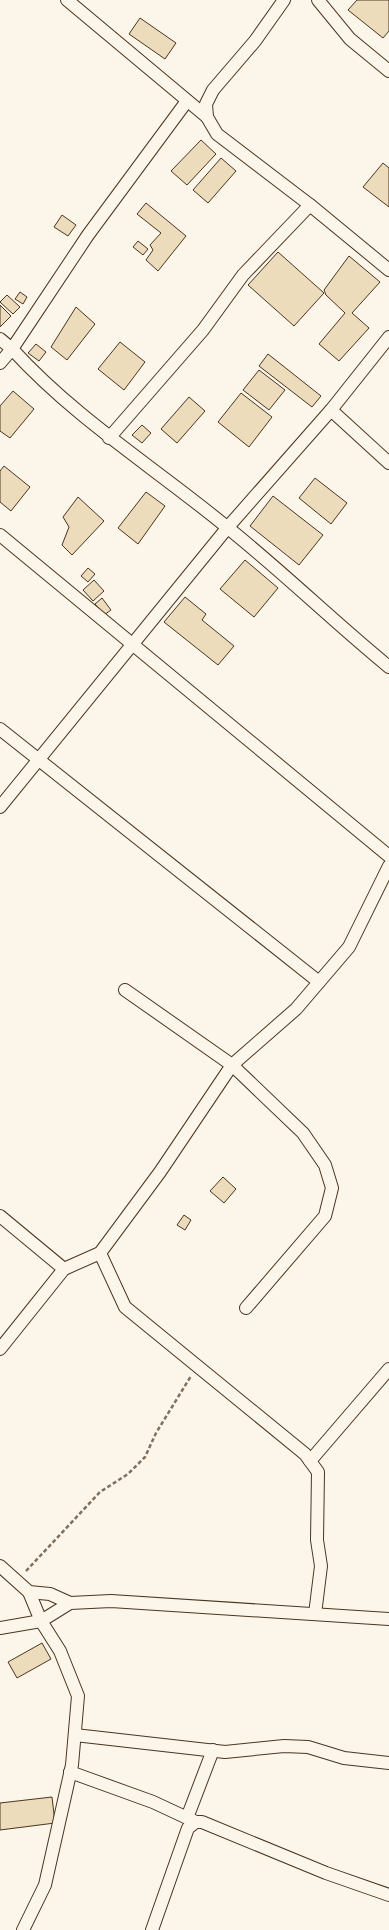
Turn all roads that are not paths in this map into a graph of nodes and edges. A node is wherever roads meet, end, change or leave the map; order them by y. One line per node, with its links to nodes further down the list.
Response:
1 (67, 0): 5 (street)
2 (284, 0): 6 (street)
3 (318, 0): 4 (street)
4 (389, 71)
5 (187, 101): 6 (street); 11 (street)
6 (207, 117): 7 (street)
7 (310, 205): 8 (street); 14 (street)
8 (389, 270)
9 (389, 337): 13 (street)
10 (0, 339): 11 (street)
11 (12, 349): 12 (street); 14 (street)
12 (0, 363)
13 (331, 410): 15 (street); 16 (street)
14 (109, 438): 16 (street)
15 (389, 463)
16 (228, 527): 18 (street); 19 (street)
17 (0, 535): 18 (street)
18 (131, 645): 21 (street); 23 (street)
19 (389, 667)
20 (0, 729): 21 (street)
21 (38, 760): 22 (street); 25 (street)
22 (0, 807)
23 (389, 856)
24 (389, 866): 25 (street)
25 (319, 982): 27 (street)
26 (125, 990): 27 (street)
27 (232, 1065): 29 (street); 31 (street)
28 (0, 1216): 30 (street)
29 (100, 1253): 30 (street); 34 (street)
30 (64, 1268): 32 (street)
31 (246, 1308)
32 (0, 1349)
33 (389, 1369): 34 (street)
34 (310, 1461): 38 (street)
35 (0, 1566): 36 (street)
36 (29, 1592): 37 (street); 40 (street)
37 (70, 1603): 38 (street); 40 (street)
38 (315, 1614): 39 (street)
39 (389, 1618)
40 (41, 1621): 41 (street); 42 (street)
41 (0, 1628)
42 (75, 1735): 43 (street); 45 (street)
43 (213, 1750): 44 (street); 46 (street)
44 (389, 1763)
45 (70, 1772): 46 (street); 48 (street)
46 (191, 1820): 47 (street); 49 (street)
47 (389, 1895)
48 (23, 1930)
49 (152, 1930)

